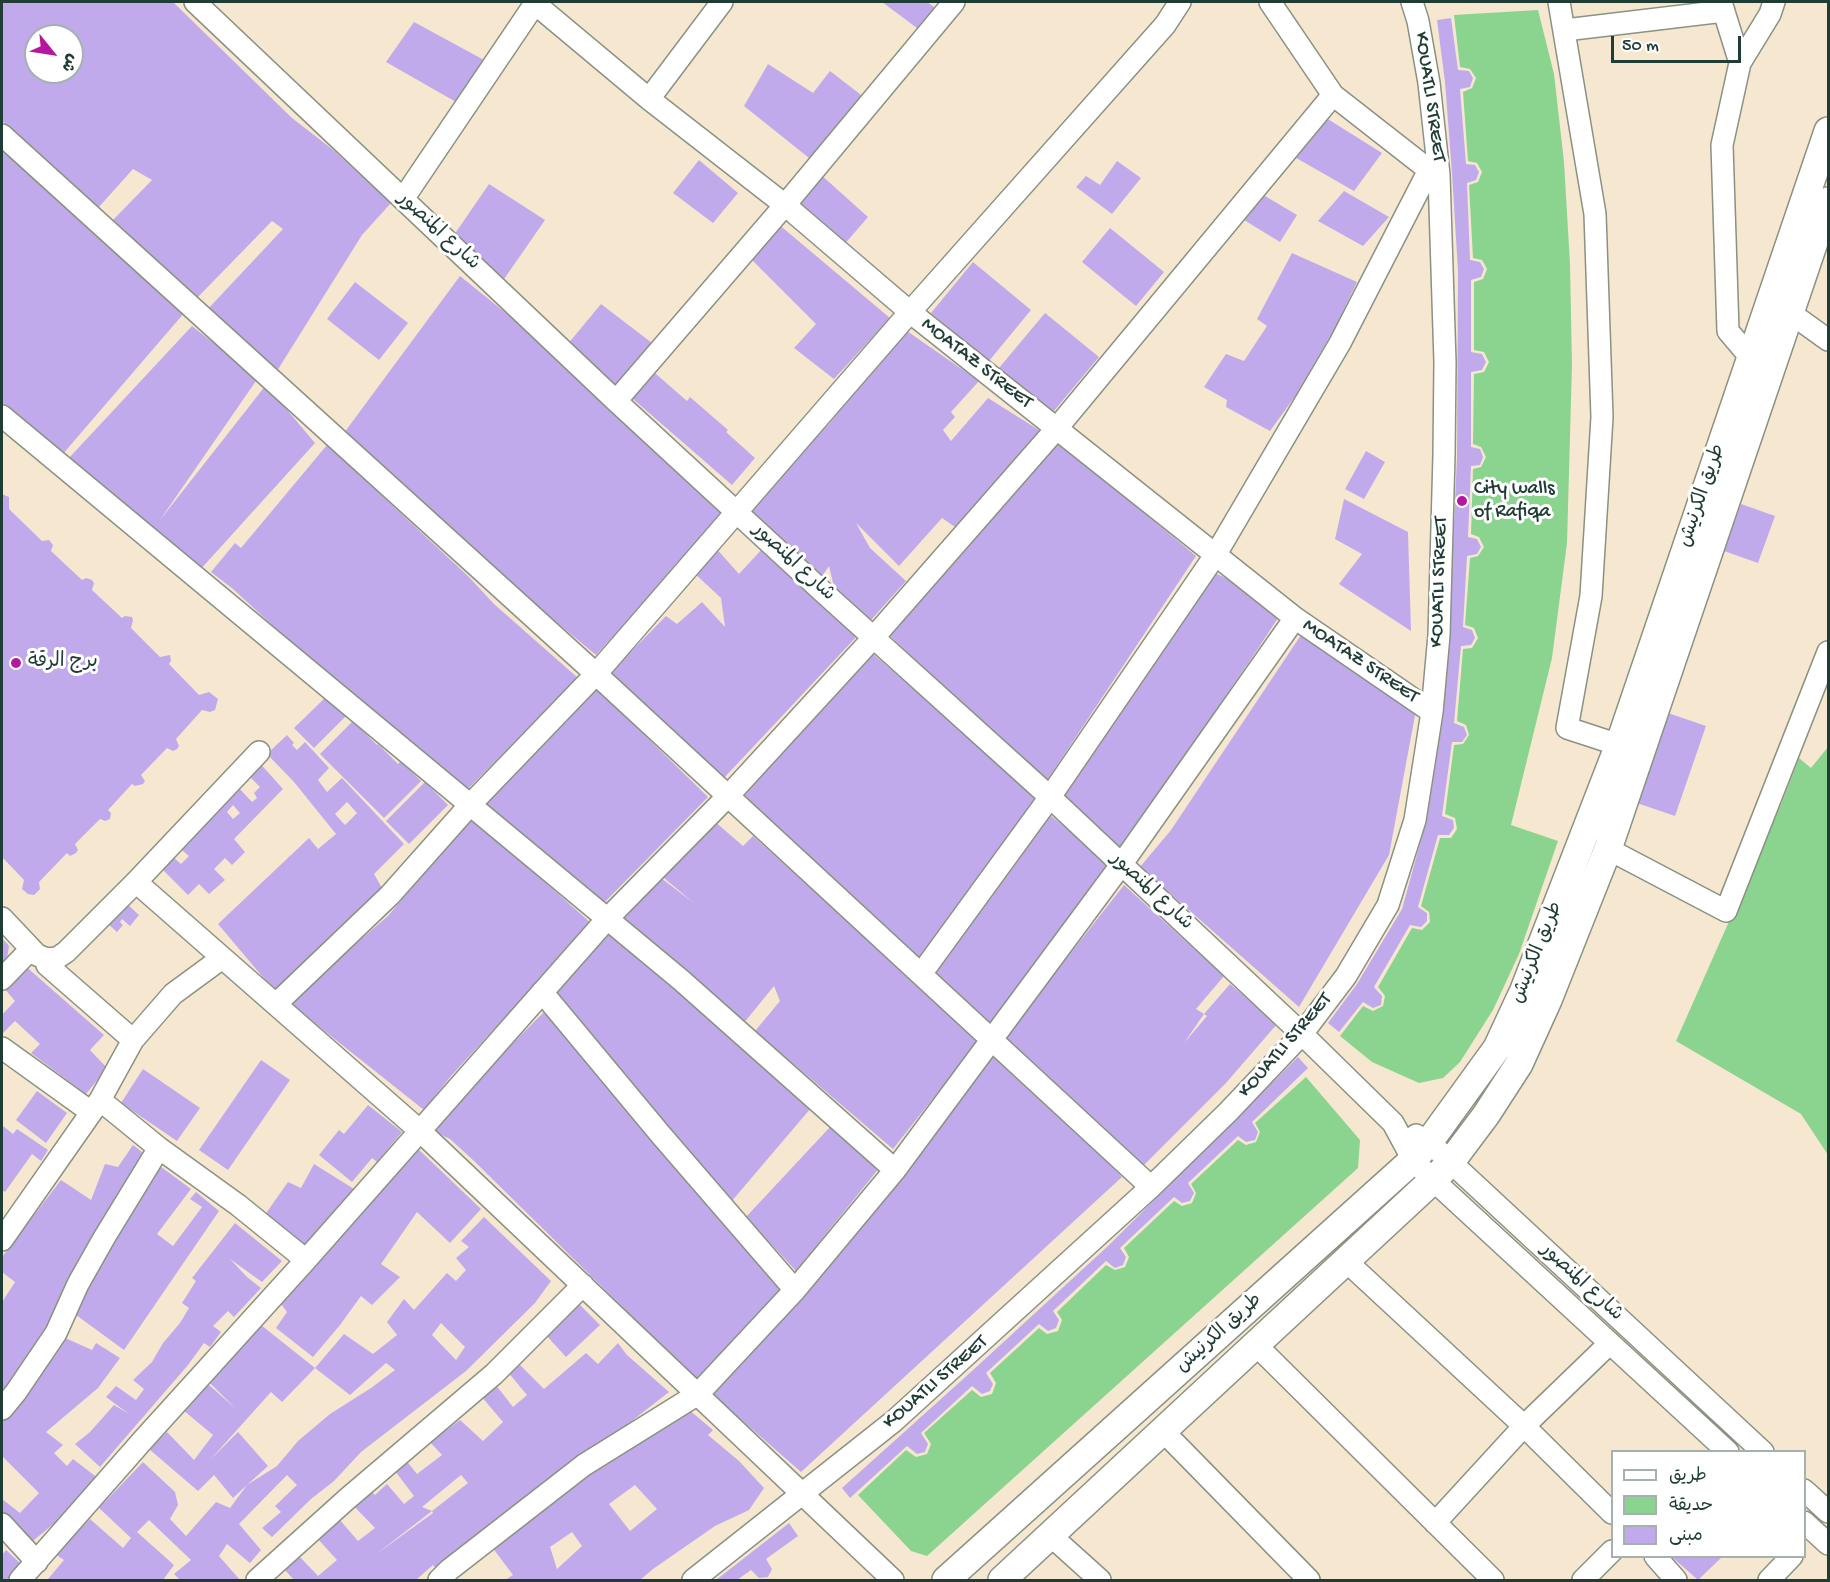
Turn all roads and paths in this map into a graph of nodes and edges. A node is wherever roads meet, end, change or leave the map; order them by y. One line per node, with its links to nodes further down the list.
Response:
1 (195, 2): 18 (street, شارع المنصور)
2 (535, 2): 14 (street, MOATAZ STREET); 18 (street)
3 (722, 2): 14 (street)
4 (954, 2): 20 (street)
5 (1180, 2): 22 (street)
6 (1270, 2): 13 (street)
7 (1412, 2): 17 (street, KOUATLI STREET)
8 (1559, 2): 11 (street)
9 (1774, 2): 12 (street)
10 (1722, 6): 11 (street); 12 (street)
11 (1565, 30): 35 (street)
12 (1740, 63): 24 (street)
13 (1333, 95): 17 (street); 27 (street)
14 (649, 99): 20 (street, MOATAZ STREET)
15 (1828, 131): 21 (main road, طريق الكرنيش)
16 (2, 135): 33 (street)
17 (1434, 173): 29 (street); 34 (street, KOUATLI STREET)
18 (403, 199): 25 (street, شارع المنصور)
19 (1828, 201): 21 (main road, طريق الكرنيش)
20 (785, 205): 22 (street, MOATAZ STREET); 25 (street)
21 (1779, 308): 23 (street); 24 (main road, طريق الكرنيش); 40 (main road, طريق الكرنيش)
22 (910, 312): 27 (street, MOATAZ STREET); 28 (street)
23 (1828, 340)
24 (1750, 357): 35 (main road, طريق الكرنيش)
25 (616, 401): 28 (street, شارع المنصور)
26 (2, 416): 39 (street)
27 (1057, 428): 29 (street, MOATAZ STREET); 31 (street)
28 (737, 511): 31 (street, شارع المنصور); 33 (street)
29 (1216, 554): 30 (street, MOATAZ STREET); 38 (street)
30 (1295, 618): 34 (street, MOATAZ STREET); 41 (street)
31 (874, 636): 37 (street); 38 (street, شارع المنصور)
32 (1828, 652): 40 (street)
33 (596, 674): 37 (street); 39 (street)
34 (1432, 711): 51 (street, KOUATLI STREET)
35 (1620, 745): 58 (main road, طريق الكرنيش)
36 (259, 752): 42 (street)
37 (728, 796): 44 (street); 47 (street)
38 (1050, 797): 41 (street, شارع المنصور); 47 (street)
39 (469, 806): 44 (street); 50 (street)
40 (1608, 849): 60 (main road, طريق الكرنيش)
41 (1121, 865): 51 (street, شارع المنصور); 53 (street)
42 (136, 882): 45 (street); 46 (street)
43 (2, 918): 45 (street)
44 (607, 919): 49 (street); 59 (street)
45 (39, 954): 48 (street); 52 (street)
46 (222, 958): 50 (street); 52 (street)
47 (921, 974): 53 (street)
48 (2, 979)
49 (542, 992): 56 (street); 66 (street)
50 (276, 1004): 56 (street)
51 (1302, 1034): 58 (street, شارع المنصور); 61 (street, KOUATLI STREET)
52 (133, 1040): 55 (street)
53 (991, 1040): 59 (street); 61 (street)
54 (2, 1048): 55 (street)
55 (96, 1106): 57 (street); 62 (street)
56 (419, 1130): 63 (street); 65 (street)
57 (159, 1148): 63 (street); 70 (street)
58 (1421, 1151): 60 (street, شارع المنصور); 90 (main road, طريق الكرنيش)
59 (895, 1170): 66 (street)
60 (1442, 1172): 64 (main road, طريق الكرنيش); 67 (street, شارع المنصور); 74 (street, شارع المنصور)
61 (1150, 1187): 76 (street, KOUATLI STREET)
62 (2, 1240)
63 (306, 1260): 85 (street)
64 (1346, 1261): 68 (main road, طريق الكرنيش); 71 (street)
65 (583, 1285): 69 (street); 86 (street)
66 (795, 1290): 69 (street)
67 (1610, 1343): 71 (street); 73 (street, شارع المنصور)
68 (1256, 1345): 72 (main road, طريق الكرنيش); 79 (street)
69 (698, 1394): 76 (street); 87 (street)
70 (2, 1409)
71 (1524, 1426): 77 (street); 79 (street)
72 (1163, 1431): 81 (main road, طريق الكرنيش); 93 (street)
73 (1723, 1450)
74 (1761, 1450)
75 (1806, 1492): 78 (street)
76 (800, 1494): 88 (street, KOUATLI STREET); 89 (street)
77 (1611, 1512)
78 (1828, 1512)
79 (1435, 1523): 94 (street)
80 (2, 1524): 85 (street)
81 (1050, 1535): 91 (main road, طريق الكرنيش); 92 (street)
82 (1611, 1552): 95 (street)
83 (1655, 1558): 96 (street)
84 (1791, 1558): 97 (street)
85 (30, 1574)
86 (256, 1581)
87 (439, 1581)
88 (693, 1581)
89 (893, 1581)
90 (946, 1581)
91 (1002, 1581)
92 (1100, 1581)
93 (1309, 1581)
94 (1493, 1581)
95 (1583, 1581)
96 (1676, 1581)
97 (1769, 1581)

